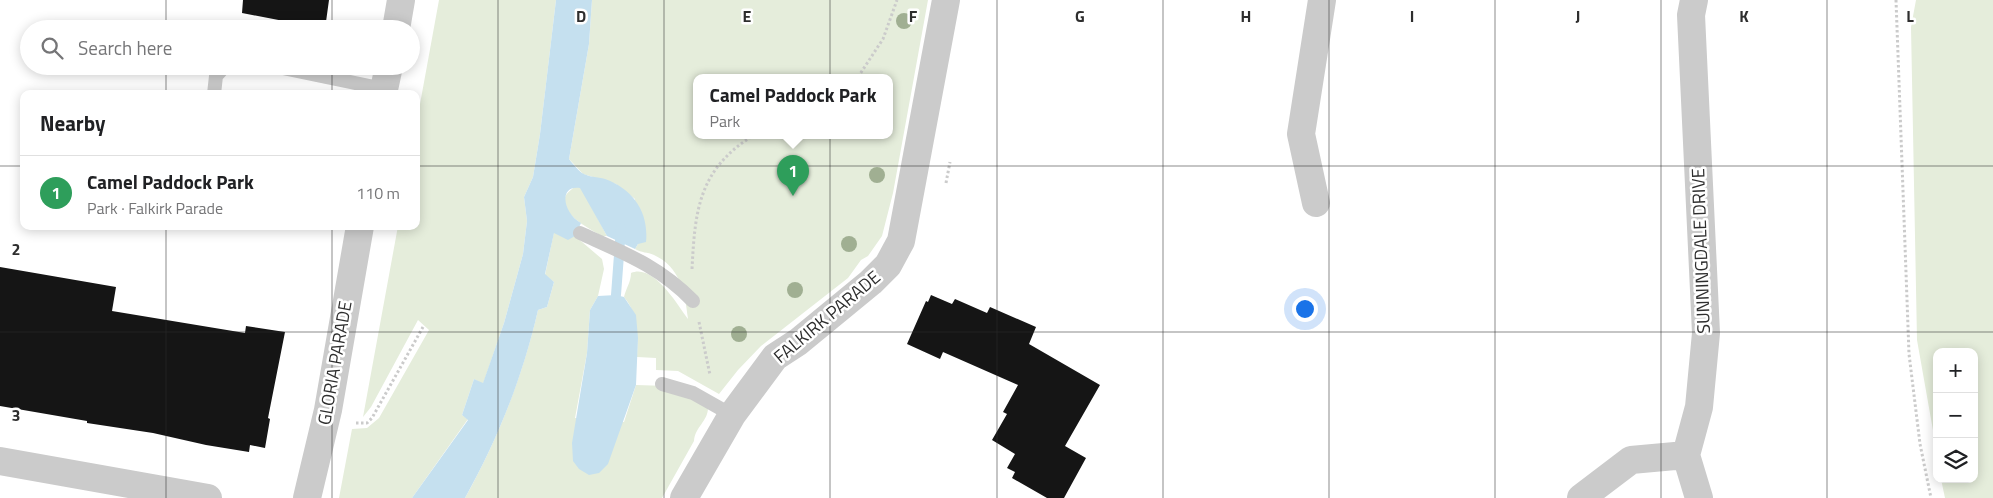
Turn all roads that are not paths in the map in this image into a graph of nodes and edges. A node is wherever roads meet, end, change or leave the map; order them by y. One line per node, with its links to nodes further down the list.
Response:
1 (401, 0): 5 (street)
2 (946, 0): 15 (street, FALKIRK PARADE)
3 (1322, 0): 10 (street)
4 (1694, 0): 16 (street, SUNNINGDALE DRIVE)
5 (398, 20)
6 (217, 75): 9 (lane)
7 (332, 75): 8 (lane)
8 (385, 83)
9 (214, 90)
10 (1316, 203)
11 (359, 230): 19 (street, GLORIA PARADE)
12 (580, 233): 13 (lane)
13 (693, 301)
14 (662, 384): 15 (lane)
15 (721, 409): 20 (street, FALKIRK PARADE)
16 (1686, 455): 21 (street); 22 (street)
17 (0, 461): 18 (street)
18 (208, 498)
19 (307, 498)
20 (684, 498)
21 (1581, 498)
22 (1699, 498)

